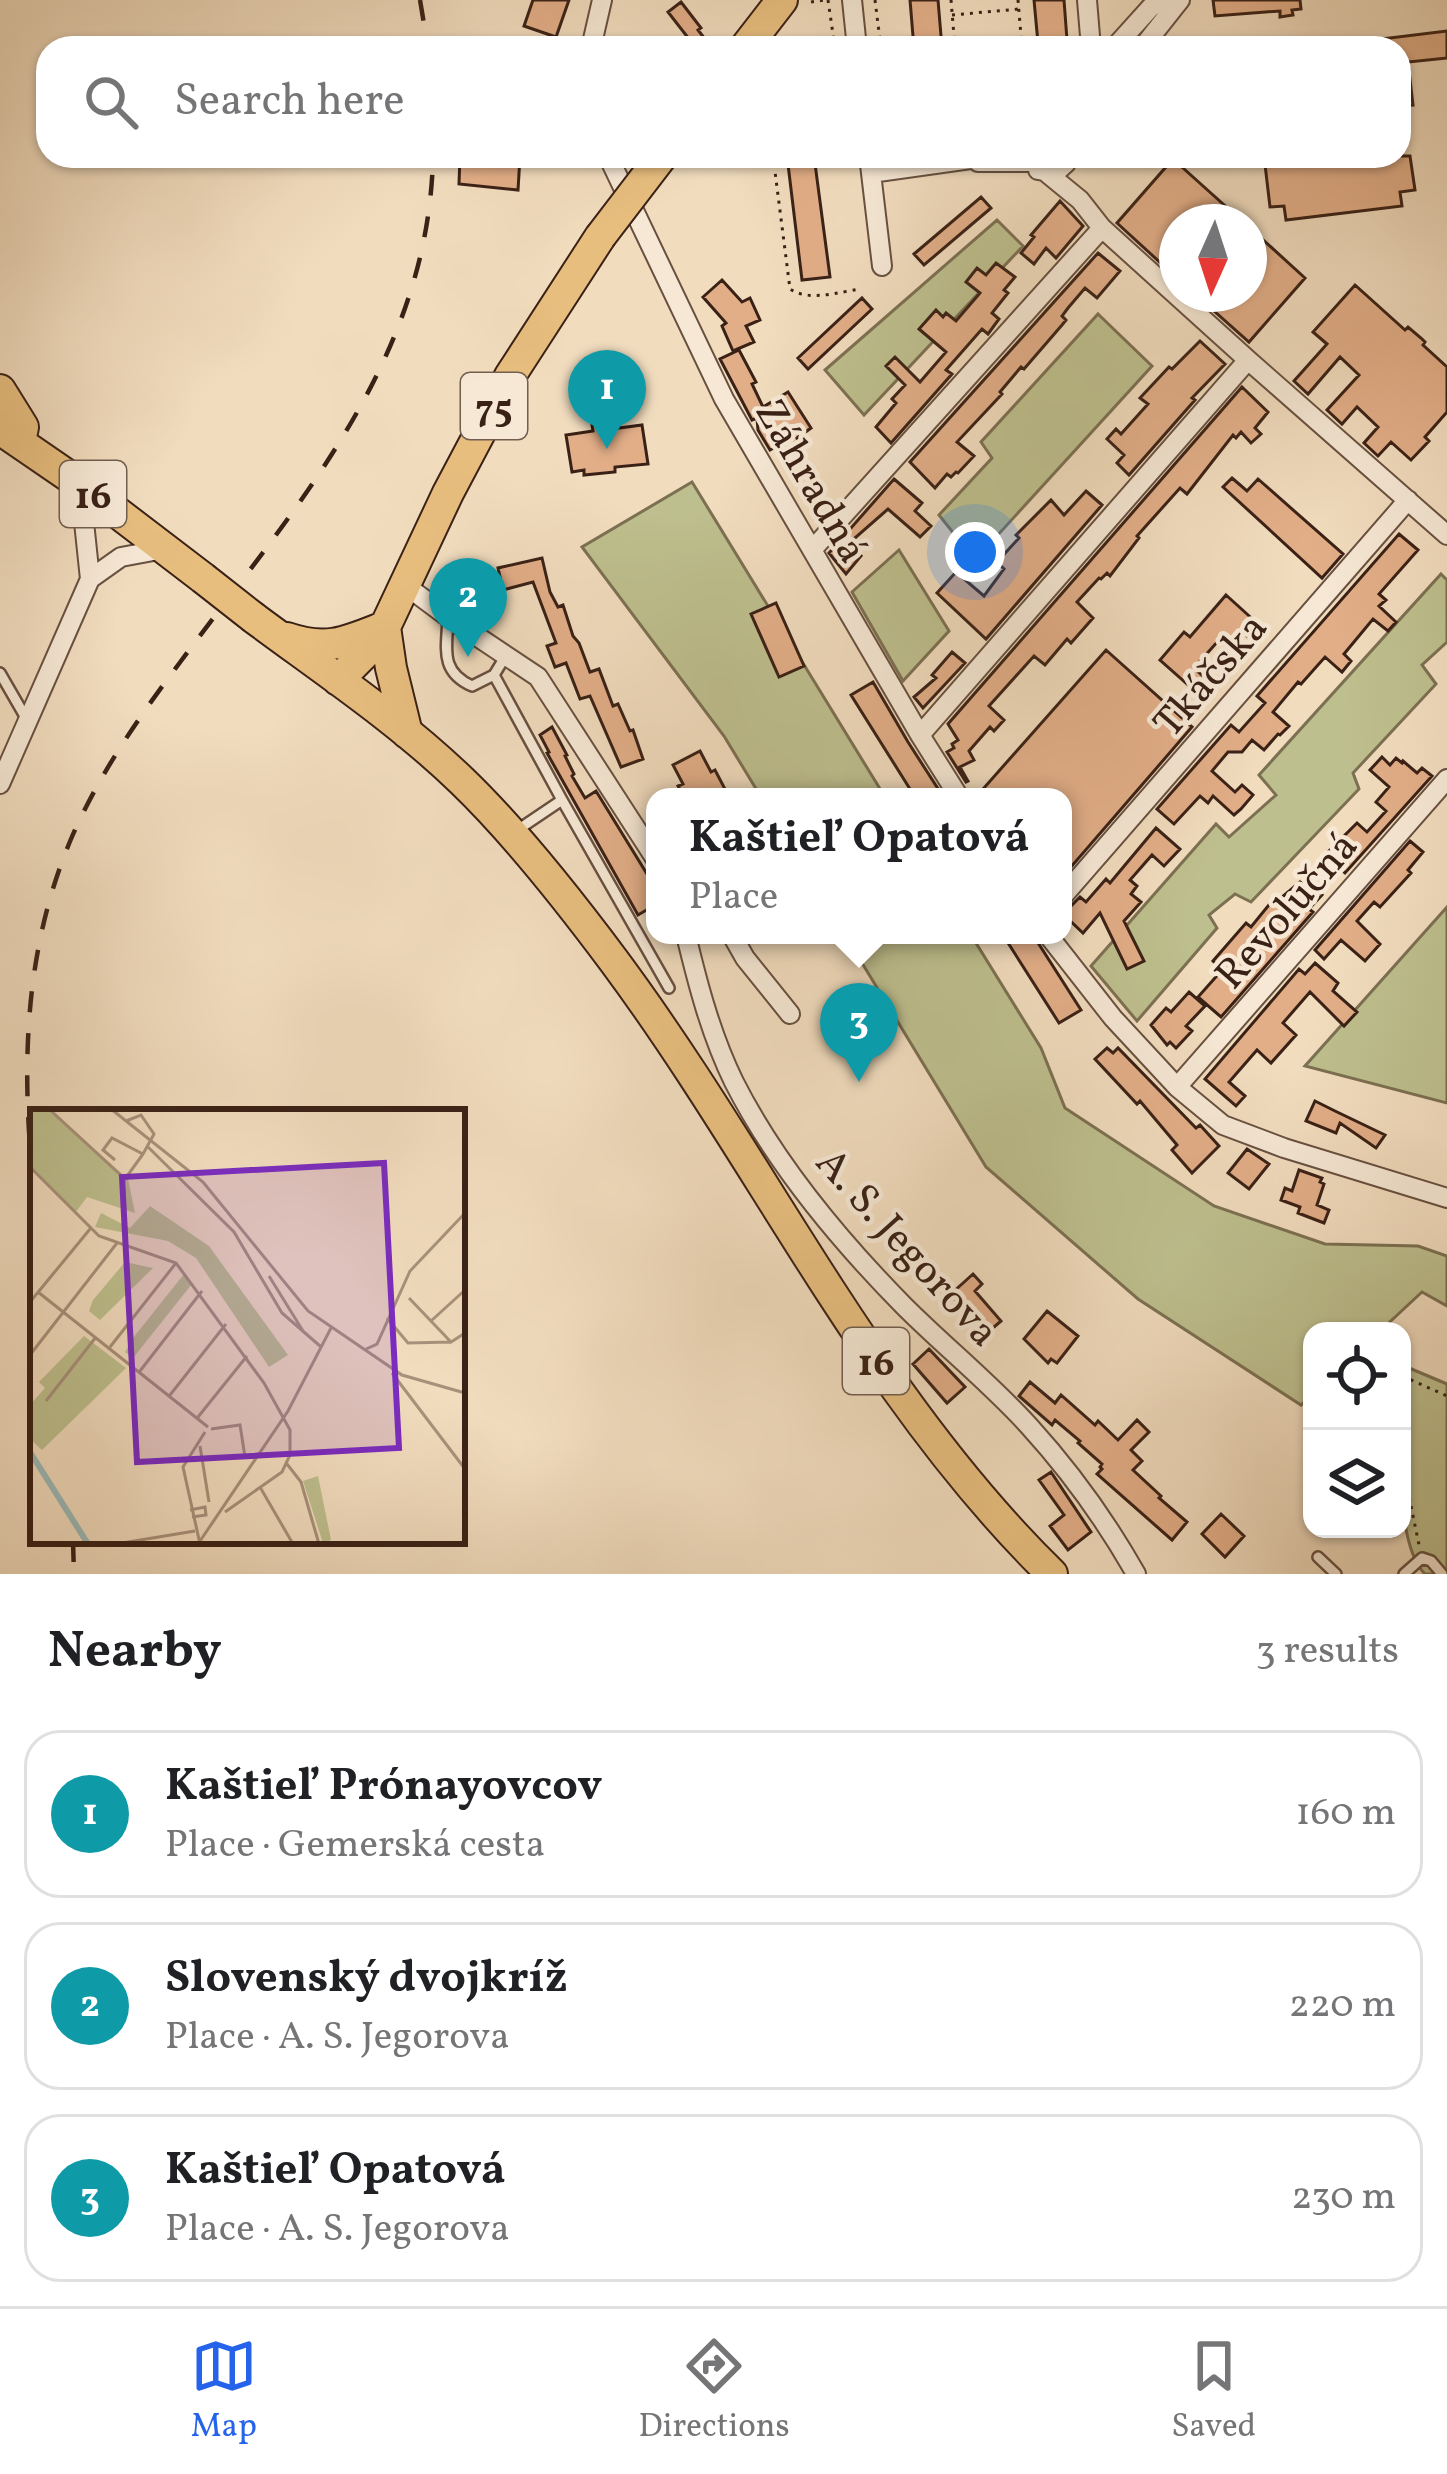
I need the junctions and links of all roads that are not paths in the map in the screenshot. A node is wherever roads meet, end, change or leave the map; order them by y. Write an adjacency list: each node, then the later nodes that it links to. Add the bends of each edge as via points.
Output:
1 (602, 0): 7 (street)
2 (852, 0): 9 (street)
3 (1087, 0): 10 (street)
4 (1162, 0): 11 (street)
5 (1180, 0): 12 (street)
6 (796, 1): 8 (main road)
7 (594, 36)
8 (755, 36)
9 (856, 36)
10 (1090, 36)
11 (1125, 36)
12 (1152, 36)
13 (613, 168): 28 (street, Záhradná, via 724,399)
14 (653, 168): 30 (main road, 75, bridge, via 510,376)
15 (870, 168): 20 (street)
16 (1041, 168): 18 (street)
17 (1070, 168): 18 (street)
18 (1080, 200): 19 (street)
19 (1102, 227): 21 (street); 28 (street)
20 (882, 266)
21 (1248, 360): 25 (street); 40 (street)
22 (0, 390): 23 (main road, via 22,428)
23 (10, 435): 24 (main road, 16)
24 (80, 484): 27 (main road, 16); 29 (street)
25 (1408, 500): 26 (street); 47 (street, Tkáčska)
26 (1447, 535)
27 (164, 549): 29 (street, via 121,557); 32 (main road, 16, bridge)
28 (812, 550): 40 (street, Záhradná)
29 (90, 579): 38 (street)
30 (405, 585): 31 (street); 33 (main road, 75)
31 (448, 617): 34 (street); 36 (lane, via 447,665 457,679 472,686)
32 (266, 626): 33 (main road, via 310,646); 37 (main road, 16)
33 (385, 627): 37 (main road, 75); 39 (main road)
34 (505, 656): 36 (lane); 46 (street, via 538,677)
35 (0, 673): 38 (lane)
36 (494, 675): 44 (lane)
37 (338, 680): 39 (main road, 16)
38 (28, 722): 42 (street)
39 (407, 733): 45 (main road, 16)
40 (920, 735): 43 (street, Záhradná)
41 (1447, 779): 53 (street, Revolučná)
42 (0, 784)
43 (953, 788)
44 (562, 800): 45 (lane); 51 (lane)
45 (511, 834): 56 (main road, 16, via 660,1026 921,1424)
46 (646, 844)
47 (1072, 886)
48 (688, 944): 57 (street, A. S. Jegorova, via 734,1082 774,1150 890,1291 1029,1426)
49 (737, 944): 52 (street)
50 (1055, 944): 53 (street)
51 (669, 988)
52 (790, 1014)
53 (1177, 1087): 54 (street, via 1223,1125)
54 (1447, 1198)
55 (1318, 1557): 58 (lane)
56 (1052, 1574)
57 (1136, 1574)
58 (1336, 1574)
59 (1404, 1574): 60 (lane, via 1422,1558)
60 (1442, 1574)

